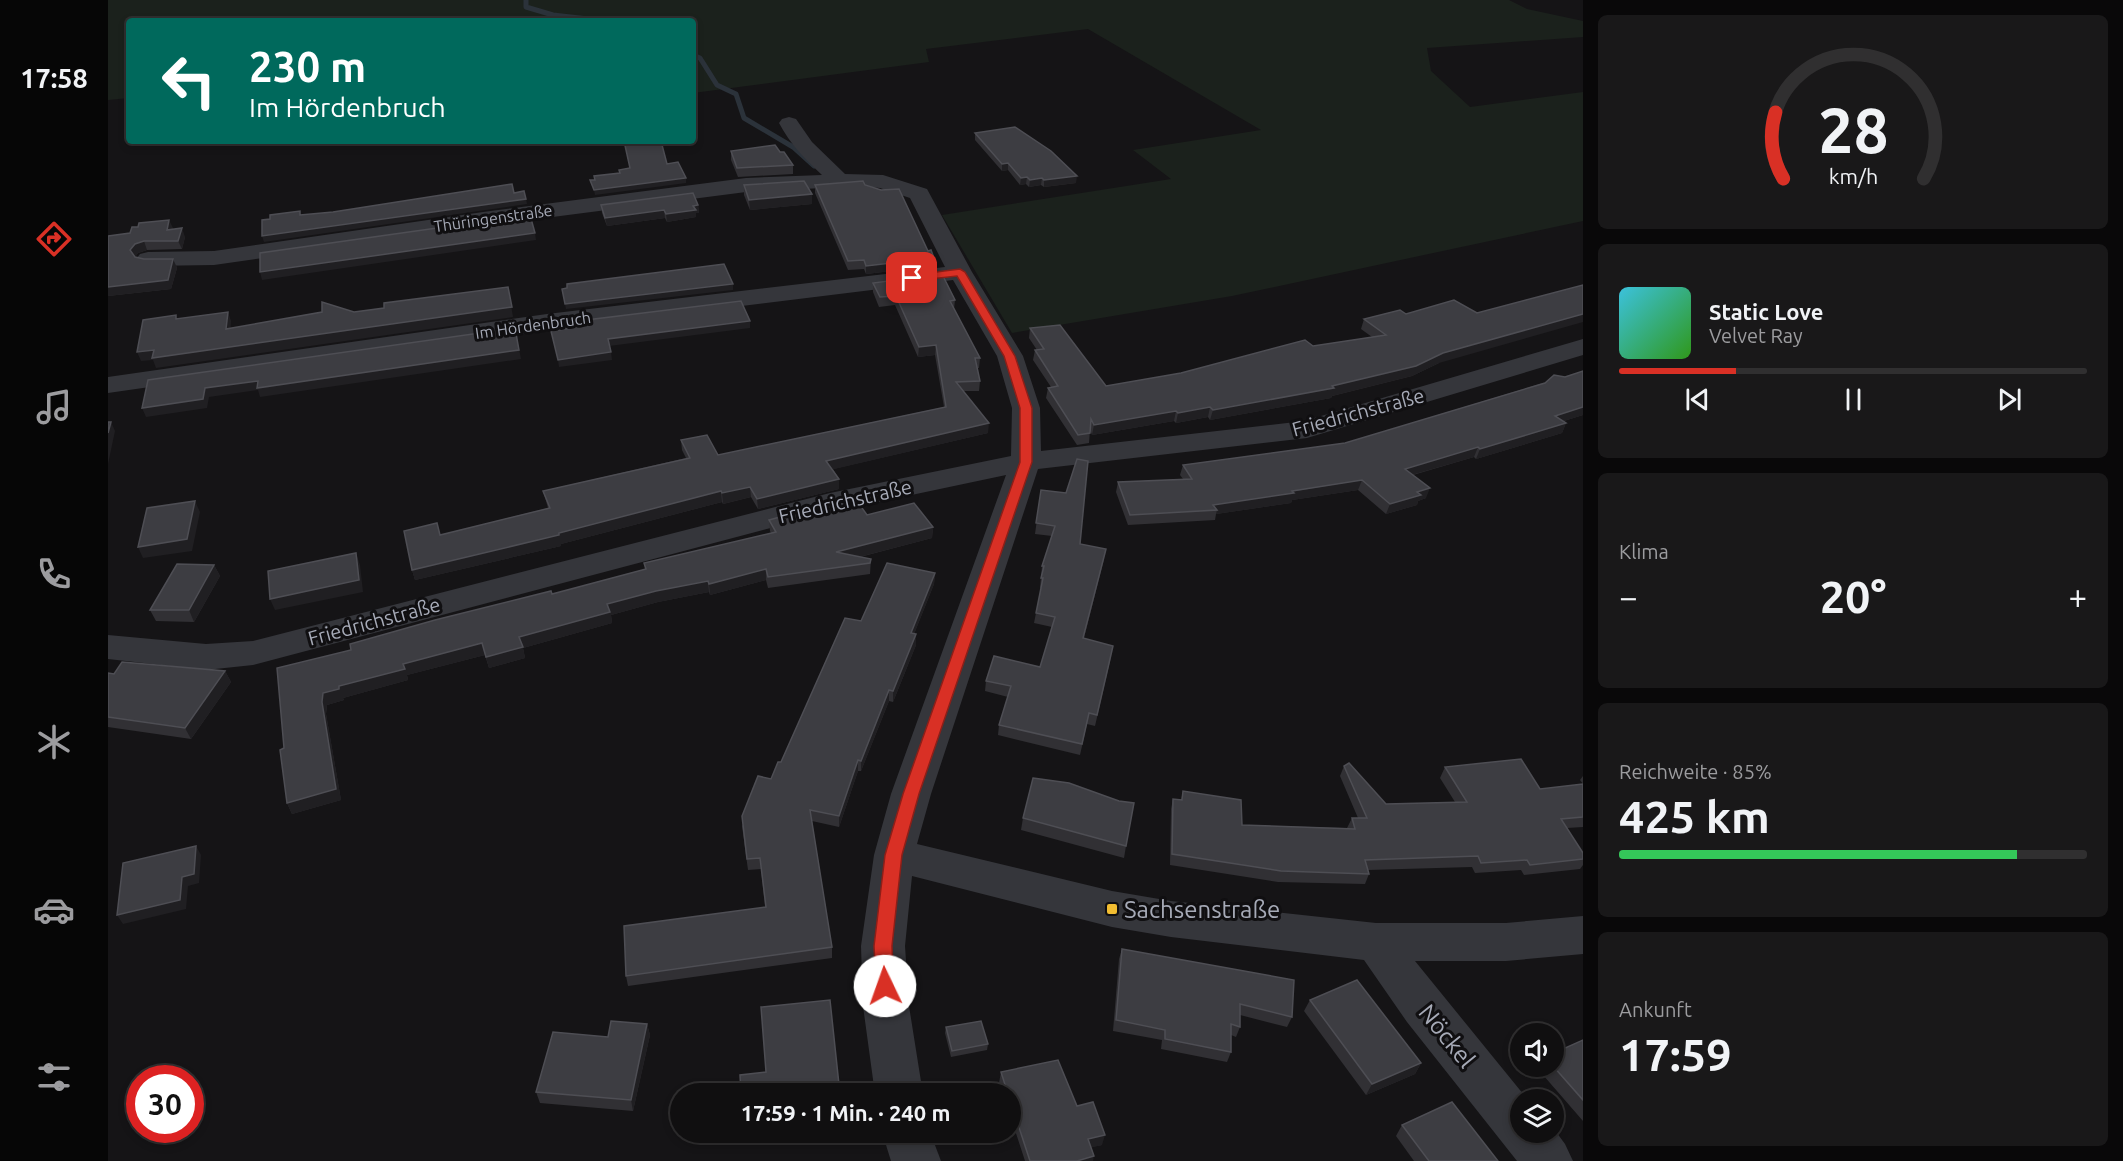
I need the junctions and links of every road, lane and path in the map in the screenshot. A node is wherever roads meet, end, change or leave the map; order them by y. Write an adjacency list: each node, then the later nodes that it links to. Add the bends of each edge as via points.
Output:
1 (789, 123): 2 (street, via 802,146)
2 (838, 179): 3 (street, Thüringenstraße, via 736,186 214,258); 4 (street, Thüringenstraße, via 883,182 919,194)
3 (148, 259)
4 (960, 272): 6 (street, Im Hördenbruch, via 547,322); 7 (street, Thüringenstraße, via 1010,356 1026,408)
5 (1583, 347): 7 (street, Friedrichstraße, via 1307,429)
6 (108, 386)
7 (1026, 462): 8 (street, Friedrichstraße, via 830,502 253,653 206,657); 9 (street, Thüringenstraße, via 911,794)
8 (108, 647)
9 (894, 855): 11 (street, via 1112,909); 12 (street, Thüringenstraße, via 883,946 886,1006)
10 (1583, 935): 11 (street, via 1506,942)
11 (1376, 942): 13 (street, Nöckel)
12 (897, 1083)
13 (1510, 1114)
14 (910, 1143): 16 (street)
15 (1534, 1143): 17 (street)
16 (916, 1161)
17 (1548, 1161)

